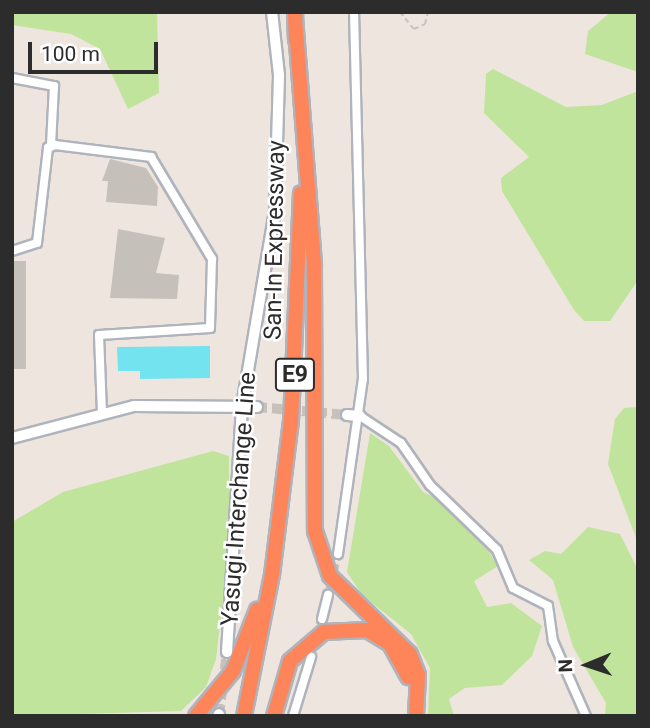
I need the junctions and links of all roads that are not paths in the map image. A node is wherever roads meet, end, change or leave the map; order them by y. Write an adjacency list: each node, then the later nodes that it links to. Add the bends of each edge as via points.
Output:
1 (272, 12): 8 (main road, Yasugi Interchange Line, via 279,75 275,211)
2 (295, 12): 4 (highway, San-In Expressway / E9)
3 (355, 12): 12 (street)
4 (296, 30): 15 (highway, San-In Expressway / E9, via 298,331); 25 (highway, via 314,266 315,531 330,576 410,653 418,675)
5 (12, 78): 6 (street, via 54,86)
6 (51, 146): 7 (street, via 37,243); 10 (street, via 151,157 212,259 210,328 99,335)
7 (12, 251)
8 (242, 406): 9 (main road); 10 (main road, via 160,402); 18 (main road, Yasugi Interchange Line)
9 (257, 407)
10 (102, 413): 13 (main road)
11 (347, 415): 12 (main road)
12 (360, 416): 14 (street); 26 (street, via 401,443 430,485 498,550 513,588 548,606 553,641)
13 (12, 438)
14 (338, 554)
15 (272, 575): 20 (highway, via 233,671); 21 (highway, San-In Expressway / E9)
16 (328, 595): 17 (street)
17 (322, 619)
18 (227, 652)
19 (311, 657): 23 (street)
20 (196, 716)
21 (244, 716)
22 (274, 716): 24 (highway, via 290,661 324,632 347,628 367,630 390,644 405,665 412,690)
23 (293, 716)
24 (407, 716)
25 (416, 716)
26 (586, 716)

